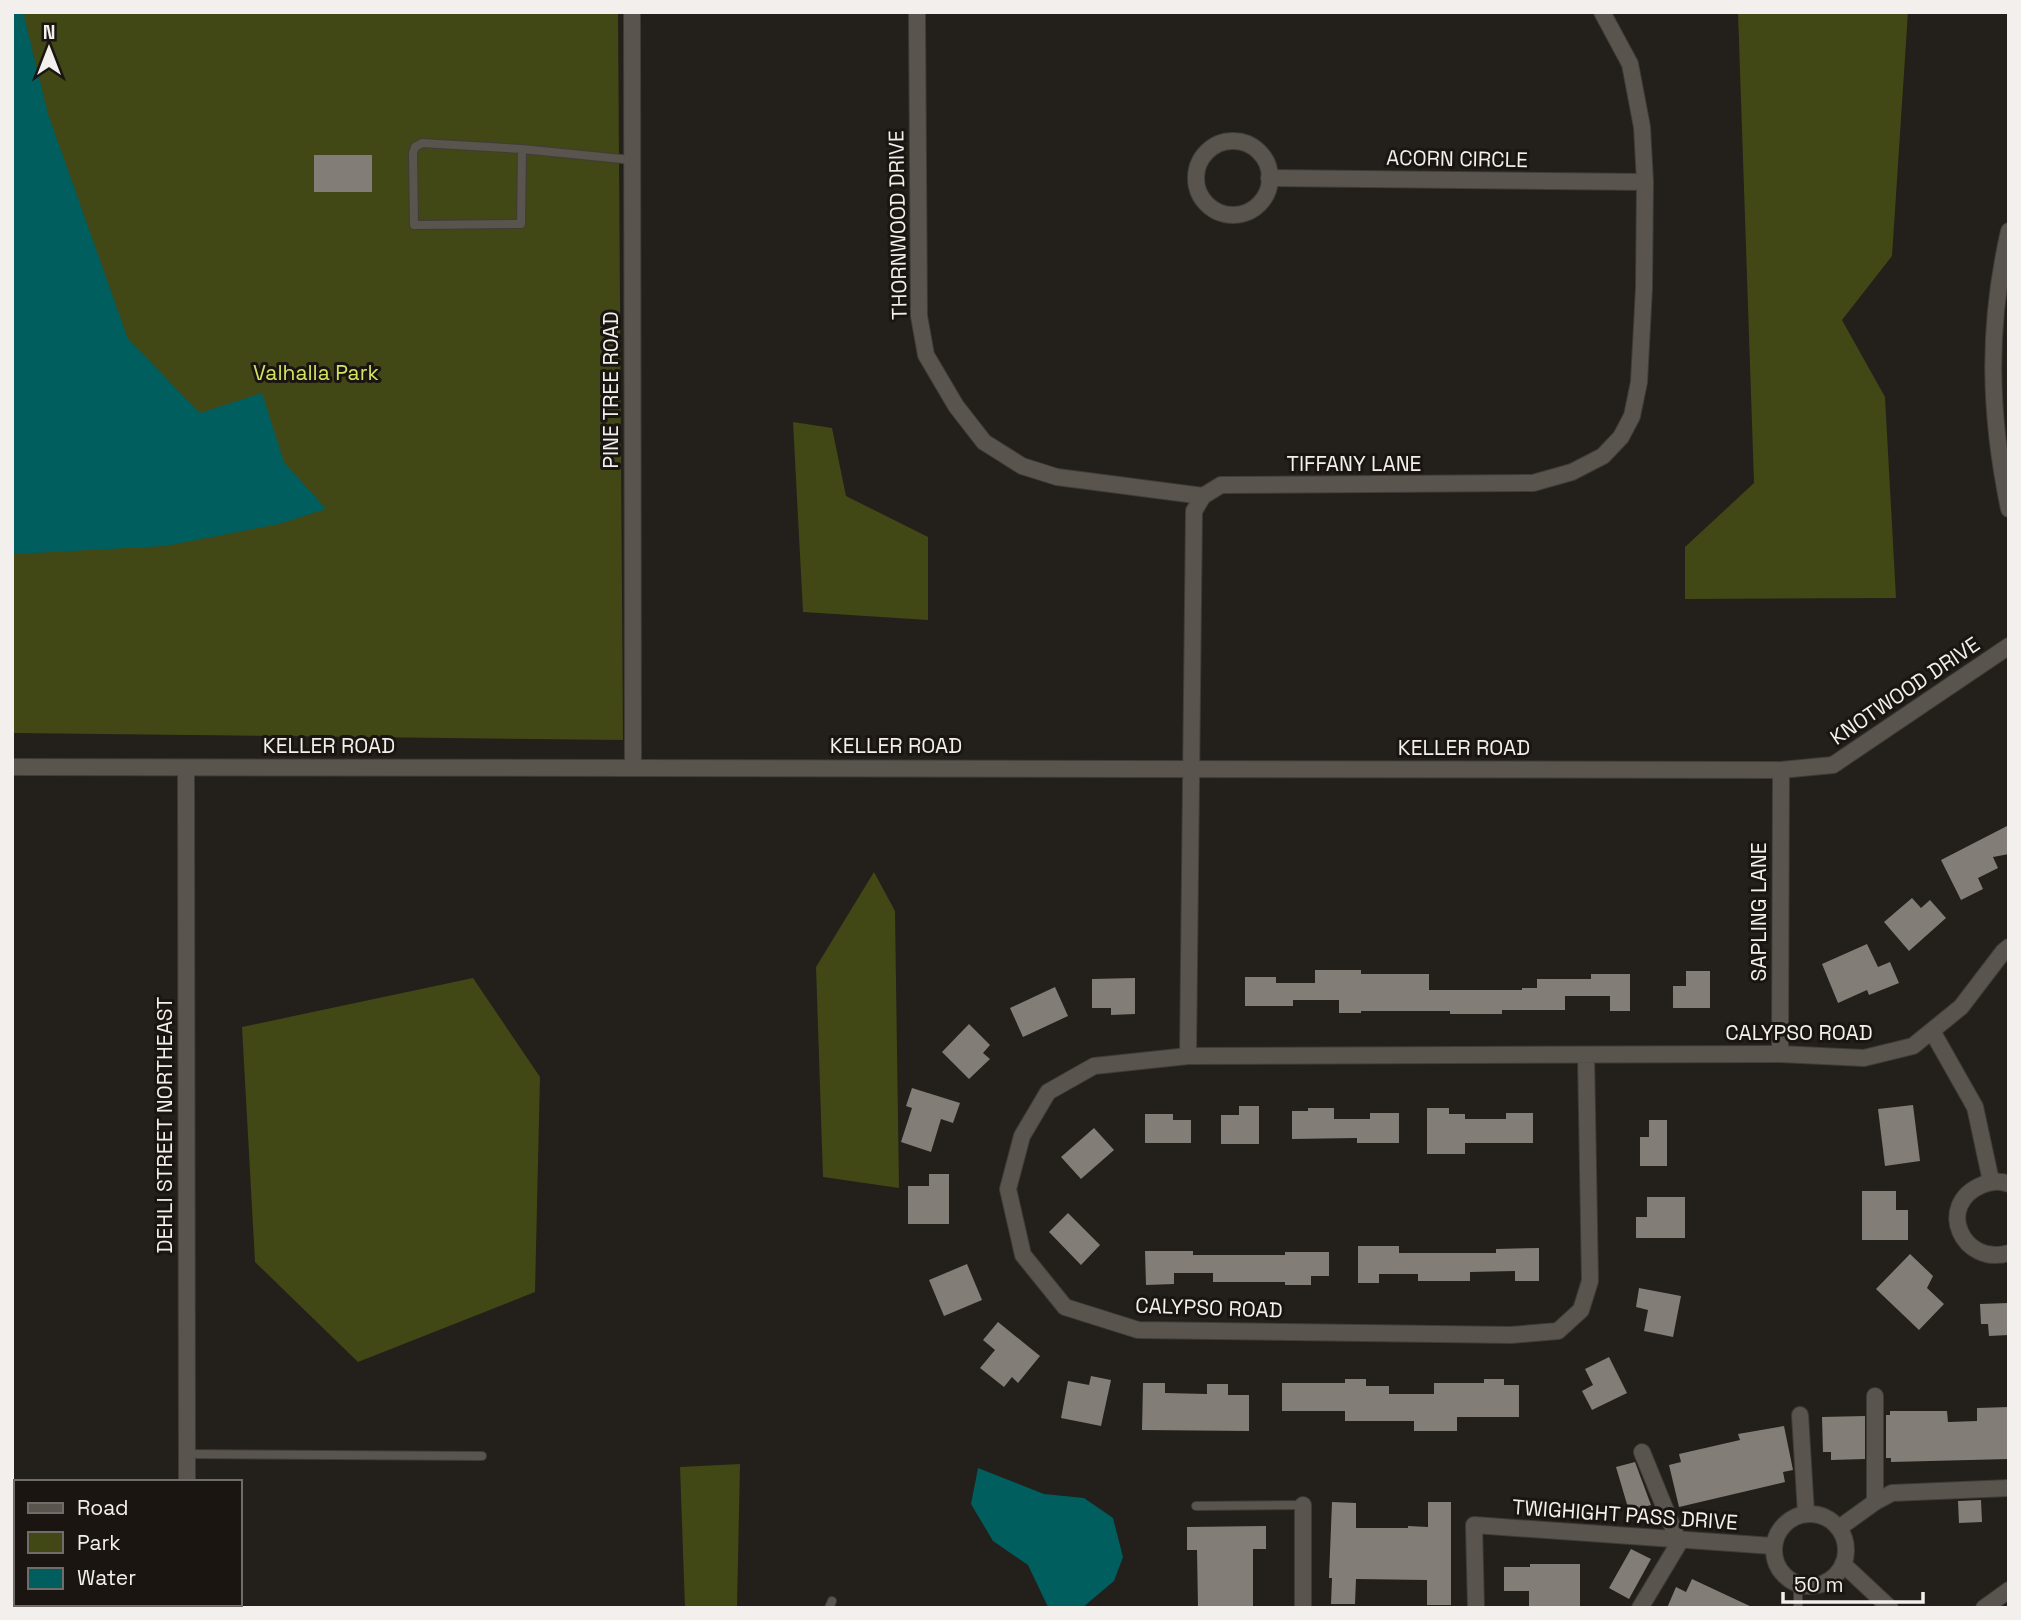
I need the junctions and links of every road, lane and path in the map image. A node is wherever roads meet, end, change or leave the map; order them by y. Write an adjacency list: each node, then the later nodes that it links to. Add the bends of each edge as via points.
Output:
1 (632, 12): 5 (street, PINE TREE ROAD)
2 (918, 12): 10 (street, THORNWOOD DRIVE, via 919,316 926,355 984,442 1022,466 1057,477)
3 (1602, 12): 7 (street, TIFFANY LANE, via 1630,64 1642,127)
4 (522, 149): 4 (lane, via 428,142 415,147 414,225 521,224); 5 (lane)
5 (632, 160): 14 (street, PINE TREE ROAD)
6 (1269, 178): 6 (street, via 1258,205 1231,215 1206,205 1198,193 1195,172 1207,150 1229,141 1243,142 1262,155); 7 (street, ACORN CIRCLE)
7 (1645, 182): 10 (street, TIFFANY LANE, via 1639,382 1632,416 1603,456 1572,472 1533,483 1221,485)
8 (2009, 231): 9 (street)
9 (2003, 287): 11 (street, via 1992,358 1993,408)
10 (1203, 496): 16 (street, via 1194,511 1193,527)
11 (2009, 509)
12 (2009, 646): 17 (street, KNOTWOOD DRIVE, via 1833,765)
13 (12, 767): 15 (street, KELLER ROAD)
14 (633, 767): 15 (street, KELLER ROAD); 16 (street, KELLER ROAD)
15 (186, 768): 29 (street, DEHLI STREET NORTHEAST)
16 (1191, 768): 17 (street, KELLER ROAD); 22 (street)
17 (1781, 770): 20 (street, SAPLING LANE)
18 (2009, 947): 19 (street, CALYPSO ROAD, via 1961,1007)
19 (1932, 1031): 20 (street, CALYPSO ROAD, via 1913,1046 1864,1058); 23 (street, via 1975,1107)
20 (1780, 1054): 21 (street, CALYPSO ROAD)
21 (1586, 1055): 22 (street, CALYPSO ROAD); 22 (street, CALYPSO ROAD, via 1590,1281 1581,1310 1558,1331 1511,1335 1138,1330 1065,1307 1023,1255 1008,1189 1022,1136 1048,1092 1094,1066)
22 (1188, 1056)
23 (1991, 1181): 24 (street); 25 (street, via 1969,1190 1962,1199 1957,1212 1960,1234 1968,1246 1993,1256)
24 (2009, 1184)
25 (2009, 1253)
26 (1875, 1396): 33 (street)
27 (1800, 1415): 36 (street)
28 (1642, 1452): 38 (street)
29 (187, 1454): 30 (lane); 31 (street, DEHLI STREET NORTHEAST)
30 (482, 1456)
31 (187, 1480)
32 (2009, 1488): 33 (street, via 1892,1493)
33 (1875, 1502): 37 (street)
34 (1303, 1505): 35 (lane); 43 (street)
35 (1196, 1506)
36 (1807, 1513): 37 (street, via 1825,1517); 39 (street, via 1784,1524)
37 (1839, 1528): 40 (street, via 1846,1542)
38 (1679, 1540): 39 (street, TWIGHIGHT PASS DRIVE); 44 (street, TWIGHIGHT PASS DRIVE, via 1474,1525); 45 (street)
39 (1773, 1546): 41 (street, via 1776,1564)
40 (1843, 1564): 41 (street, via 1838,1573 1819,1584); 47 (street)
41 (1798, 1584): 46 (lane)
42 (2009, 1590): 48 (street)
43 (1303, 1608)
44 (1476, 1608)
45 (1640, 1608)
46 (1798, 1608)
47 (1890, 1608)
48 (1984, 1608)

